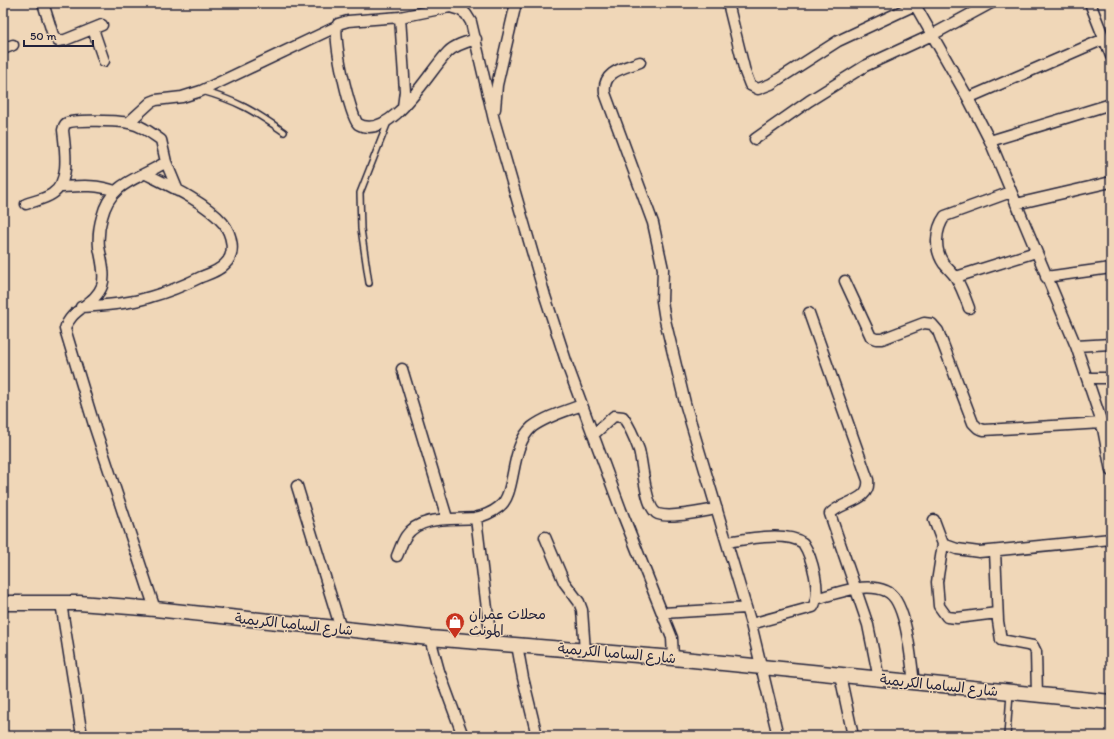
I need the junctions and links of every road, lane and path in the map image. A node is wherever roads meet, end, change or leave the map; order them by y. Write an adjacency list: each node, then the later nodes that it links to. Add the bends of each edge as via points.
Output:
1 (44, 3): 17 (street, via 53,35 58,41 97,27)
2 (464, 3): 8 (lane)
3 (516, 3): 24 (street, via 496,85)
4 (728, 3): 7 (street, via 745,72 750,85 758,89 771,84 838,41)
5 (991, 3): 11 (street)
6 (1090, 3): 13 (street)
7 (914, 4): 11 (street)
8 (466, 14): 9 (street, via 450,7); 12 (street)
9 (400, 18): 10 (street, via 348,21); 22 (street, via 405,91)
10 (336, 27): 19 (street); 23 (street, via 339,59 354,120 362,126 369,127)
11 (932, 35): 20 (street); 27 (street, via 865,66 809,101)
12 (476, 39): 22 (street, via 449,51); 24 (street)
13 (1104, 39): 16 (street); 20 (street)
14 (13, 45): 15 (street)
15 (3, 49)
16 (1111, 56)
17 (104, 61)
18 (640, 62): 57 (street, via 609,75 604,82 604,93 653,223 662,268 665,320 685,403)
19 (201, 91): 25 (street, via 151,102); 26 (lane, via 227,98 251,109)
20 (968, 98): 28 (street)
21 (1111, 104): 28 (street)
22 (402, 108): 23 (street)
23 (389, 119): 43 (lane, via 360,193 361,229)
24 (494, 120): 52 (street, via 545,296)
25 (128, 123): 29 (street, via 147,130 161,140); 32 (street, via 91,120 68,122 64,125 65,164)
26 (284, 132)
27 (755, 140)
28 (990, 141): 35 (street)
29 (166, 162): 30 (street); 34 (street)
30 (146, 174): 33 (street); 34 (street)
31 (1111, 182): 37 (street)
32 (60, 187): 33 (street, via 103,186); 36 (street, via 52,194)
33 (115, 191): 44 (street, via 105,206 98,235 103,283 98,293)
34 (178, 191): 44 (street, via 214,214 228,231 231,249 226,264 188,283 150,297 130,302)
35 (1010, 192): 37 (street); 40 (street, via 945,216 941,221 937,248 944,263)
36 (26, 204)
37 (1016, 204): 38 (street)
38 (1036, 252): 40 (street); 41 (street)
39 (1111, 268): 41 (street)
40 (956, 277): 45 (street)
41 (1046, 277): 48 (street)
42 (845, 281): 53 (street, via 871,336 876,339 924,323 932,324 938,331 972,423 978,428 984,430)
43 (369, 283)
44 (81, 307): 72 (street, via 66,323 67,338)
45 (969, 308)
46 (809, 314): 67 (street, via 869,485 866,493 830,514)
47 (1111, 344): 48 (street)
48 (1076, 346): 50 (street)
49 (402, 368): 58 (street)
50 (1087, 378): 51 (street); 53 (street)
51 (1111, 378)
52 (582, 405): 54 (street); 59 (street, via 543,421 524,436 518,447 505,501 494,510)
53 (1102, 423): 55 (street)
54 (593, 435): 57 (street, via 614,416 623,417 639,450 649,501 657,514); 73 (street)
55 (1111, 471)
56 (297, 486): 76 (street)
57 (717, 509): 63 (street)
58 (447, 518): 59 (street); 66 (street, via 428,522 411,530)
59 (476, 518): 78 (street)
60 (934, 520): 64 (street)
61 (545, 537): 80 (street, via 564,582 582,610)
62 (1111, 539): 65 (street)
63 (727, 542): 68 (street, via 765,538 798,540 804,543 812,563); 71 (street)
64 (943, 544): 65 (street, via 979,552); 74 (street, via 937,582 939,606 947,616 957,618)
65 (995, 551): 74 (street)
66 (397, 556)
67 (857, 589): 68 (street); 84 (street, via 868,625); 85 (street, via 886,591 896,600 907,636)
68 (816, 598): 75 (street, via 811,609)
69 (3, 603): 70 (main road, شارع السامبا الكريمية)
70 (60, 603): 72 (main road, شارع السامبا الكريمية); 89 (street)
71 (746, 608): 73 (street); 75 (street)
72 (155, 609): 76 (main road, شارع السامبا الكريمية)
73 (663, 613): 81 (street, via 672,638)
74 (997, 613): 87 (street, via 1001,640 1033,646 1036,652)
75 (751, 624): 82 (street)
76 (341, 629): 77 (main road, شارع السامبا الكريمية)
77 (430, 638): 78 (main road, شارع السامبا الكريمية); 90 (street)
78 (491, 642): 79 (main road, شارع السامبا الكريمية)
79 (517, 645): 80 (main road, شارع السامبا الكريمية); 91 (street)
80 (585, 650): 81 (main road, شارع السامبا الكريمية)
81 (673, 658): 82 (main road, شارع السامبا الكريمية)
82 (761, 666): 83 (main road, شارع السامبا الكريمية); 92 (street)
83 (840, 675): 84 (main road, شارع السامبا الكريمية); 93 (street)
84 (879, 679): 85 (main road, شارع السامبا الكريمية)
85 (914, 683): 86 (main road, شارع السامبا الكريمية)
86 (1010, 692): 87 (main road, شارع السامبا الكريمية); 94 (lane)
87 (1037, 695): 88 (main road, شارع السامبا الكريمية)
88 (1111, 702)
89 (82, 736)
90 (463, 736)
91 (537, 736)
92 (778, 736)
93 (852, 736)
94 (1007, 736)

